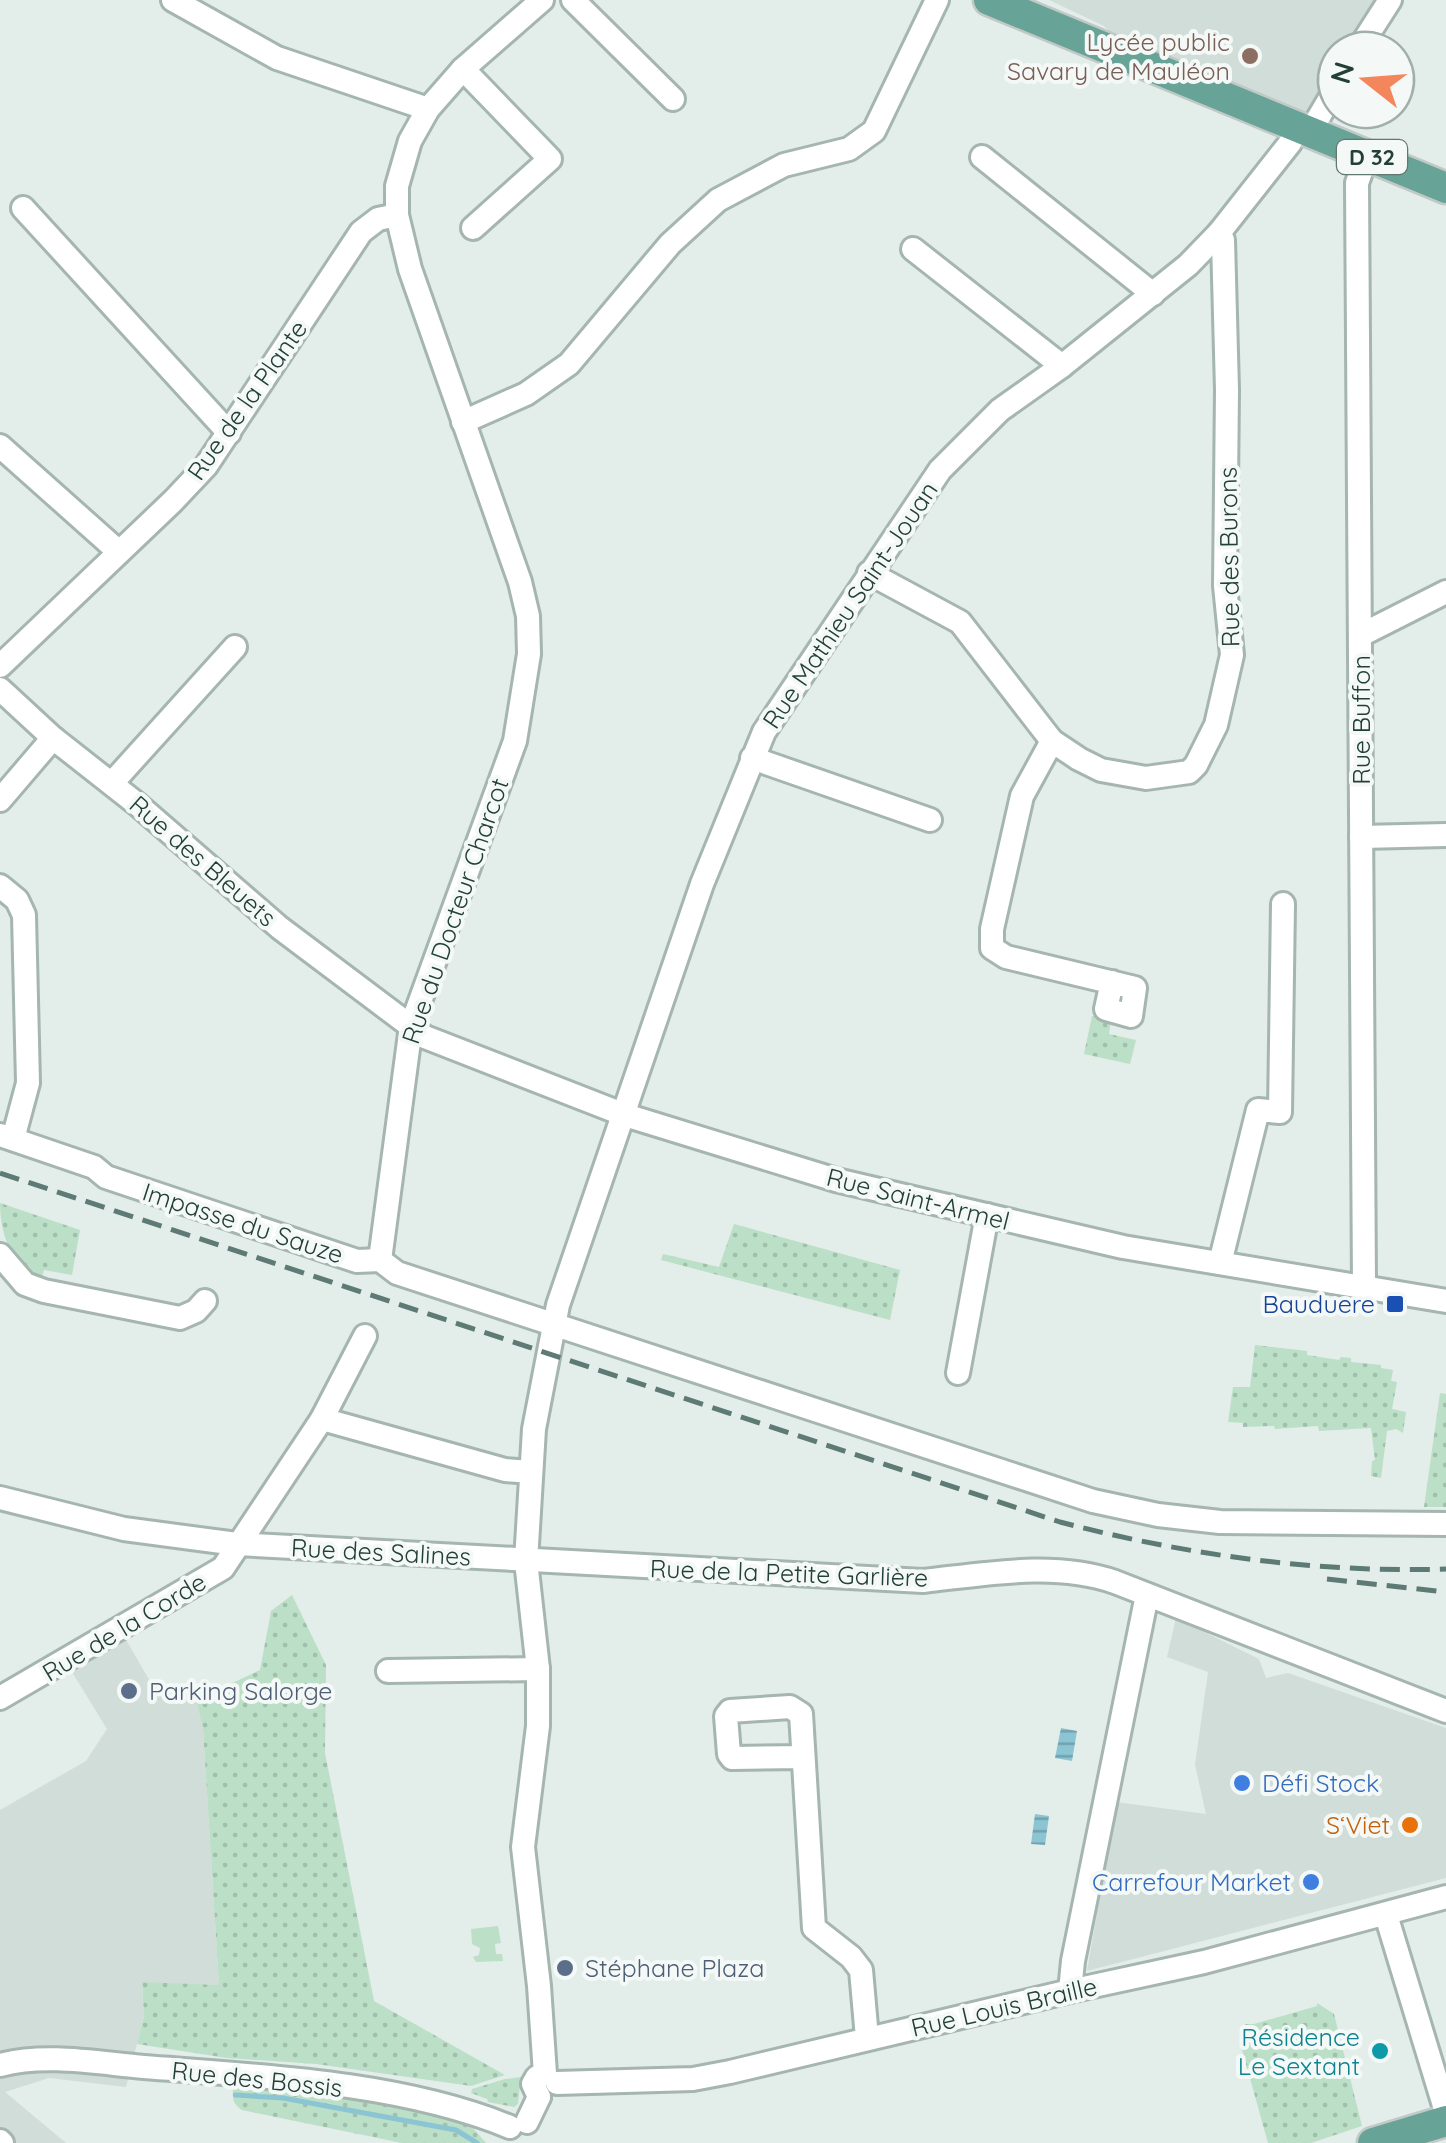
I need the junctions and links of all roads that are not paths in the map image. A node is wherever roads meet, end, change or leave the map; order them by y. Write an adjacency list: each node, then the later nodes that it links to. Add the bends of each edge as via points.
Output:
1 (542, 0): 8 (street, Rue du Docteur Charcot)
2 (572, 0): 9 (street)
3 (938, 0): 23 (street, via 874,131 849,149 784,166 718,200 670,244 569,364 526,394)
4 (990, 0): 12 (main road, D 32)
5 (1390, 0): 7 (street)
6 (181, 2): 10 (street, via 277,58)
7 (1371, 30)
8 (462, 68): 10 (street, Rue du Docteur Charcot); 18 (street, via 550,158)
9 (673, 99)
10 (428, 109): 17 (street, Rue du Docteur Charcot, via 402,162)
11 (1316, 114): 12 (street, Rue Mathieu Saint-Jouan)
12 (1304, 130): 13 (main road, D 32); 19 (street, Rue Mathieu Saint-Jouan)
13 (1367, 155): 15 (main road, D 32); 29 (street, Rue Buffon, via 1357,183)
14 (982, 156): 21 (street)
15 (1446, 188)
16 (23, 208): 24 (street)
17 (397, 215): 23 (street, Rue du Docteur Charcot); 24 (street, Rue de la Plante, via 361,232)
18 (474, 228)
19 (1219, 234): 21 (street, Rue Mathieu Saint-Jouan); 34 (street, Rue des Burons, via 1232,655 1212,740 1189,772 1146,778 1101,770)
20 (913, 249): 22 (street)
21 (1154, 294): 22 (street, Rue Mathieu Saint-Jouan)
22 (1062, 366): 27 (street, Rue Mathieu Saint-Jouan, via 964,444)
23 (463, 422): 44 (street, Rue du Docteur Charcot, via 520,582 528,654 515,740)
24 (229, 433): 26 (street, Rue de la Plante, via 182,492)
25 (0, 446): 26 (street)
26 (119, 552): 31 (street, Rue de la Plante)
27 (869, 573): 34 (street, Rue des Burons, via 960,622); 35 (street, Rue Mathieu Saint-Jouan)
28 (1446, 592): 29 (street)
29 (1360, 635): 40 (street, Rue Buffon)
30 (235, 648): 36 (street)
31 (0, 666)
32 (0, 690): 33 (street, Rue des Bleuets)
33 (53, 738): 36 (street, Rue des Bleuets); 37 (street)
34 (1052, 741): 43 (street, via 1022,796 992,948)
35 (752, 758): 38 (street); 45 (street, Rue Mathieu Saint-Jouan, via 679,947)
36 (112, 783): 44 (street, Rue des Bleuets, via 280,928)
37 (0, 800)
38 (930, 820)
39 (1446, 835): 40 (street)
40 (1361, 836): 51 (street, Rue Buffon)
41 (0, 886): 46 (street, via 24,916 28,1083)
42 (1283, 904): 50 (street, via 1280,1112 1258,1110)
43 (1112, 982)
44 (411, 1026): 45 (street, Rue Saint-Armel); 49 (street, Rue du Docteur Charcot)
45 (625, 1115): 47 (street, Rue Saint-Armel, via 836,1180); 54 (street, Rue Mathieu Saint-Jouan)
46 (6, 1137): 49 (street, Impasse du Sauze, via 94,1167 106,1178 357,1261)
47 (986, 1215): 50 (street, Rue Saint-Armel); 56 (street)
48 (0, 1255): 52 (street, via 25,1284 44,1291 180,1318)
49 (380, 1260): 54 (street, via 397,1272)
50 (1220, 1263): 51 (street, Rue Saint-Armel)
51 (1364, 1286): 53 (street, Rue Saint-Armel)
52 (205, 1301)
53 (1446, 1301)
54 (553, 1324): 58 (street); 60 (street, via 1111,1505 1189,1520)
55 (366, 1336): 57 (street, Rue de la Corde)
56 (958, 1373)
57 (322, 1419): 58 (street); 61 (street, Rue de la Corde)
58 (530, 1472): 62 (street)
59 (0, 1498): 61 (street, Rue des Salines, via 124,1529)
60 (1446, 1524)
61 (237, 1544): 62 (street, Rue des Salines); 66 (street, Rue de la Corde, via 223,1568)
62 (526, 1561): 63 (street, Rue de la Petite Garlière, via 923,1581 1064,1570); 64 (street)
63 (1148, 1595): 67 (street, Rue de la Petite Garlière); 71 (street)
64 (538, 1669): 65 (street); 74 (street, via 523,1848)
65 (388, 1671)
66 (0, 1698)
67 (1446, 1711)
68 (803, 1757): 72 (street, via 814,1928 861,1970)
69 (1446, 1897): 70 (street, Rue Louis Braille)
70 (1386, 1915): 71 (street, Rue Louis Braille); 75 (street)
71 (1070, 1991): 72 (street, Rue Louis Braille)
72 (867, 2038): 74 (street, Rue Louis Braille, via 693,2079)
73 (0, 2065): 77 (street, Rue des Bossis, via 53,2059 302,2082 441,2102)
74 (547, 2085): 77 (street)
75 (1446, 2112)
76 (1446, 2122): 79 (main road)
77 (520, 2134)
78 (1446, 2138): 80 (main road)
79 (1373, 2143)
80 (1426, 2143)

